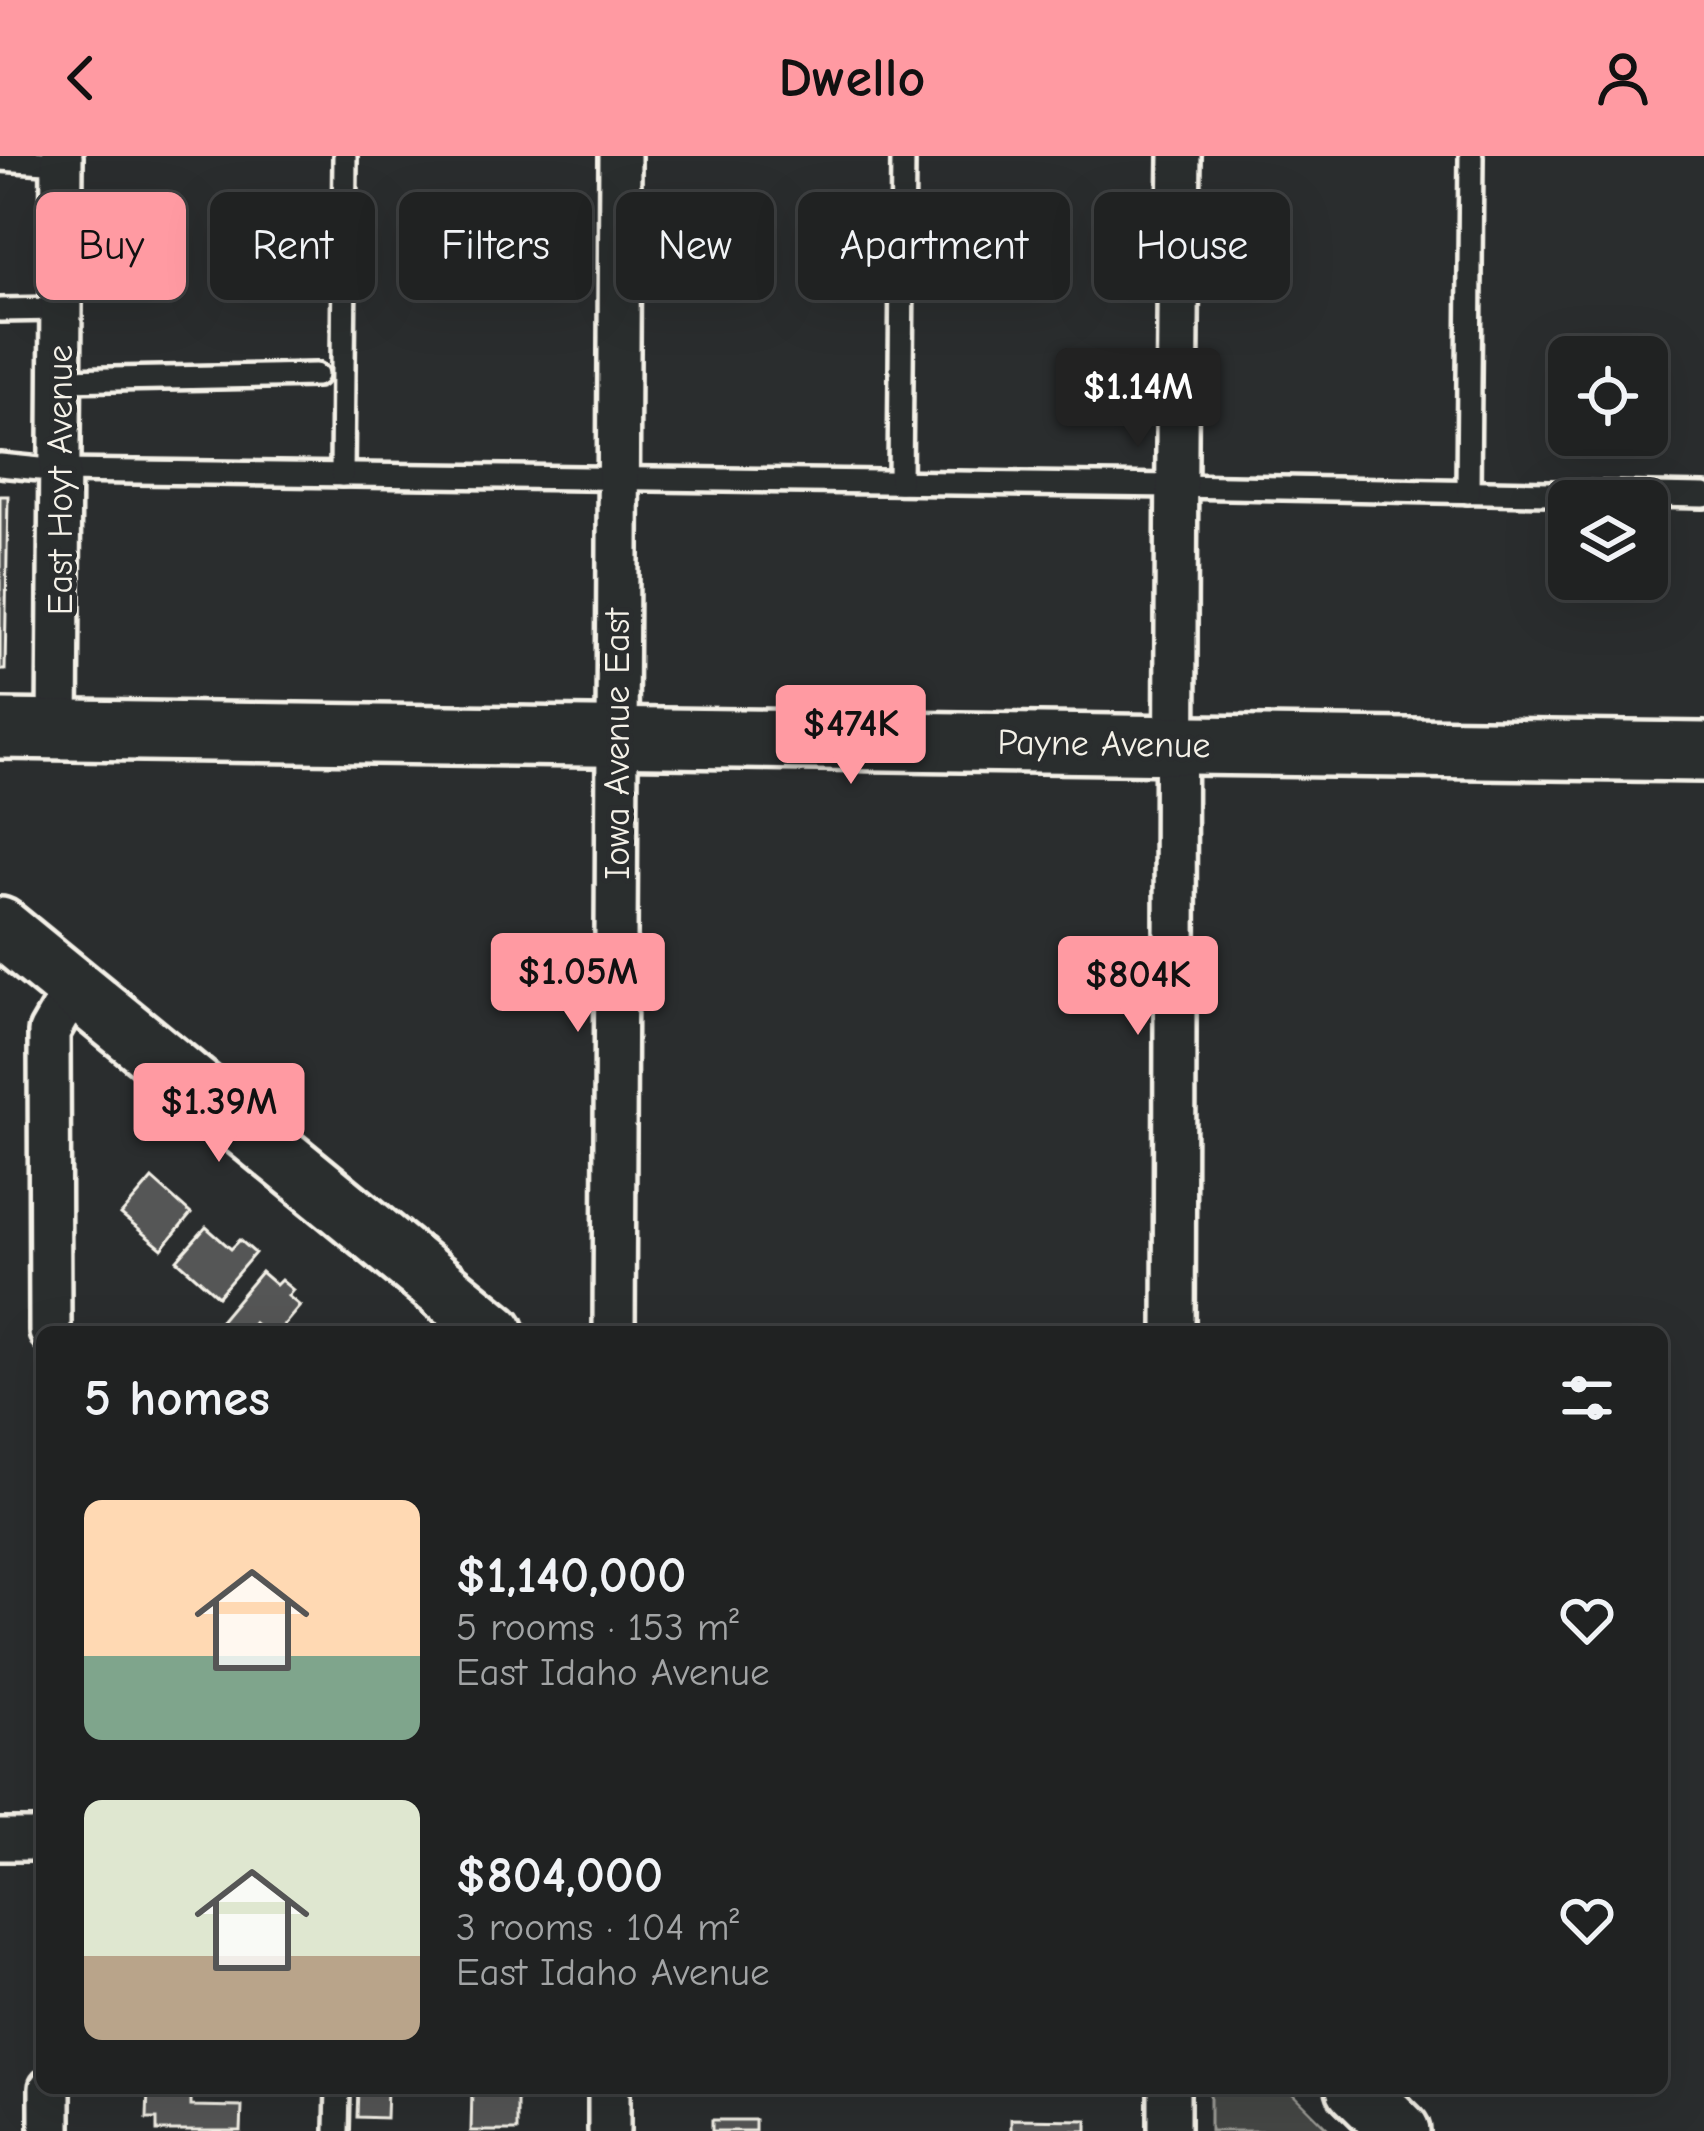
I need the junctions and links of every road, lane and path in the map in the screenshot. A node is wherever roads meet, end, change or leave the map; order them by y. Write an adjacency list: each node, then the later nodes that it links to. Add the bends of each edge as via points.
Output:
1 (344, 156): 14 (lane)
2 (620, 156): 15 (street, Iowa Avenue East)
3 (903, 156): 16 (lane)
4 (1180, 156): 17 (street)
5 (1471, 156): 18 (lane)
6 (0, 159): 7 (lane)
7 (62, 159): 9 (street, East Hoyt Avenue)
8 (0, 310): 9 (lane)
9 (61, 310): 11 (street, East Hoyt Avenue)
10 (316, 375): 11 (lane)
11 (61, 380): 13 (street, East Hoyt Avenue)
12 (0, 465): 13 (lane)
13 (59, 471): 14 (lane); 21 (street, East Hoyt Avenue)
14 (342, 475): 15 (lane)
15 (618, 478): 16 (lane); 22 (street, Iowa Avenue East)
16 (900, 482): 17 (lane)
17 (1175, 486): 18 (lane); 23 (street)
18 (1468, 492): 19 (lane)
19 (1704, 496)
20 (0, 729): 21 (street, Payne Avenue)
21 (58, 731): 22 (street, Payne Avenue)
22 (617, 738): 23 (street, Payne Avenue); 29 (street, Iowa Avenue East)
23 (1177, 745): 24 (street, Payne Avenue); 30 (street)
24 (1704, 752)
25 (0, 927): 26 (street)
26 (75, 987): 27 (street, via 49,1033); 28 (street)
27 (50, 1326)
28 (488, 1326)
29 (614, 1326)
30 (1174, 1326)
31 (0, 1840): 32 (street)
32 (36, 1840)
33 (50, 2094): 38 (street)
34 (338, 2094): 39 (lane)
35 (609, 2094): 40 (street)
36 (1169, 2094): 41 (street)
37 (1362, 2094): 42 (street)
38 (50, 2131)
39 (338, 2131)
40 (609, 2131)
41 (1169, 2131)
42 (1400, 2131)

